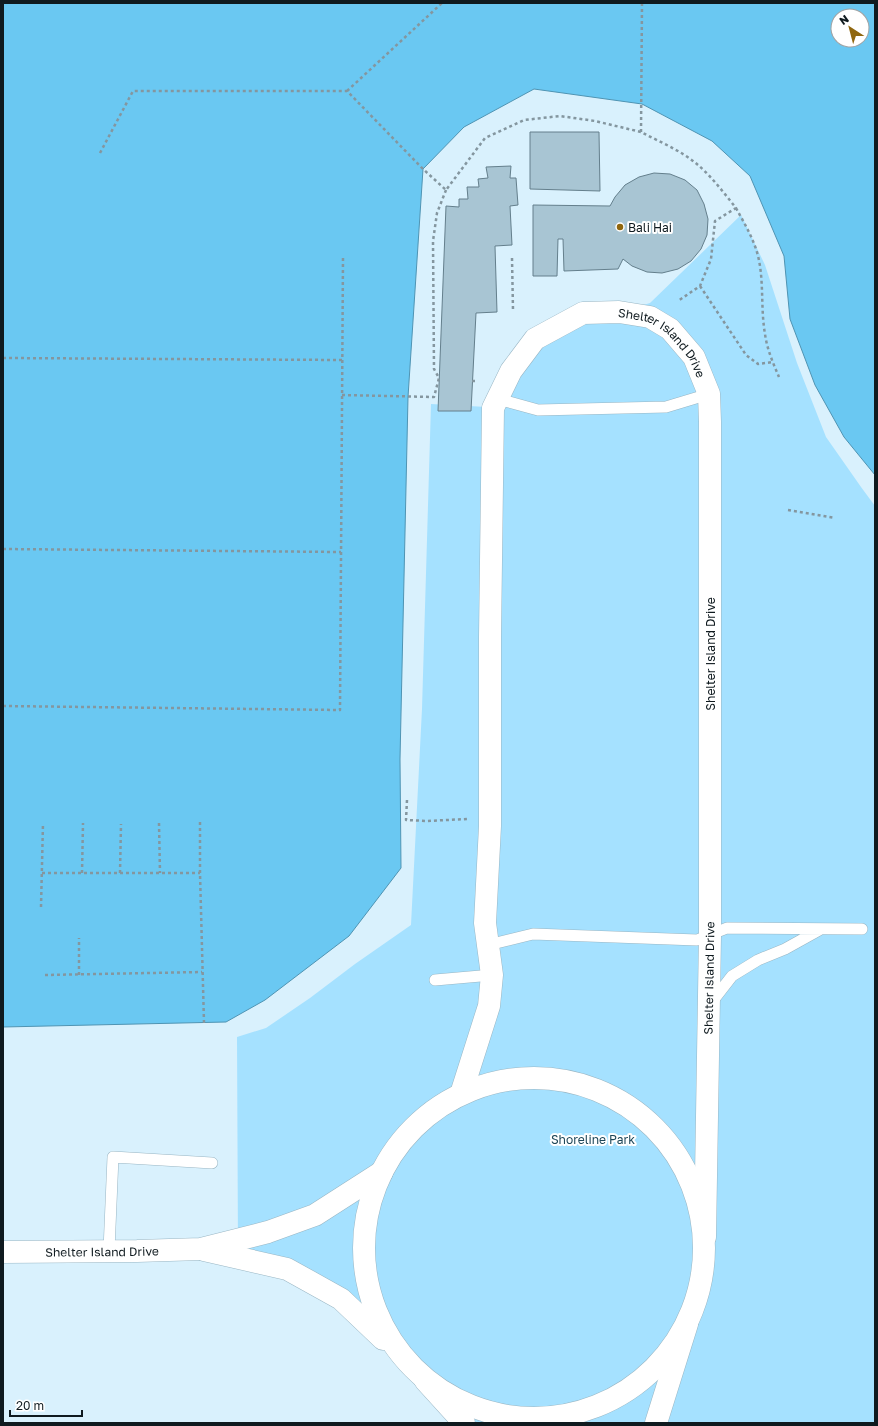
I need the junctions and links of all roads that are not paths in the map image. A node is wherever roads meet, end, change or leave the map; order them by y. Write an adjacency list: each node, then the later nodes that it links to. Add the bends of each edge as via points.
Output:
1 (709, 394): 2 (lane, via 666,407 538,410); 2 (street, Shelter Island Drive, via 694,358 670,329 650,317 619,312 583,313 535,339 511,371); 5 (street, Shelter Island Drive)
2 (498, 399): 6 (street, Shelter Island Drive, via 493,408 490,826 484,923)
3 (823, 928): 4 (lane); 5 (lane, via 727,928); 9 (lane, via 785,949 758,960 732,976)
4 (862, 929)
5 (710, 935): 6 (lane, via 697,940 533,934); 9 (street, Shelter Island Drive)
6 (488, 945): 7 (street, Shelter Island Drive)
7 (492, 975): 8 (lane); 10 (street, Shelter Island Drive, via 489,1006)
8 (435, 980)
9 (708, 1007): 13 (street, Shelter Island Drive)
10 (461, 1094): 12 (street, Shelter Island Drive, via 436,1109 415,1127 396,1148); 13 (street, Shelter Island Drive, via 487,1084 514,1079 542,1078 576,1083 621,1101 664,1136 680,1158 701,1210)
11 (212, 1163): 15 (lane, via 114,1157)
12 (382, 1172): 14 (street, via 315,1215 268,1232); 18 (street, Shelter Island Drive, via 372,1194 366,1219 365,1267 377,1315)
13 (705, 1237): 17 (street, Shelter Island Drive, via 702,1282)
14 (201, 1249): 15 (street, Shelter Island Drive); 18 (street, via 287,1269 341,1299)
15 (109, 1250): 16 (street, Shelter Island Drive)
16 (3, 1252)
17 (687, 1324): 19 (street, Shelter Island Drive, via 663,1360 647,1376 611,1400 570,1415 526,1418 490,1413 443,1393); 21 (street, Shelter Island Drive)
18 (402, 1356): 19 (street, Shelter Island Drive)
19 (425, 1380): 20 (street, Shelter Island Drive)
20 (464, 1423)
21 (656, 1423)

